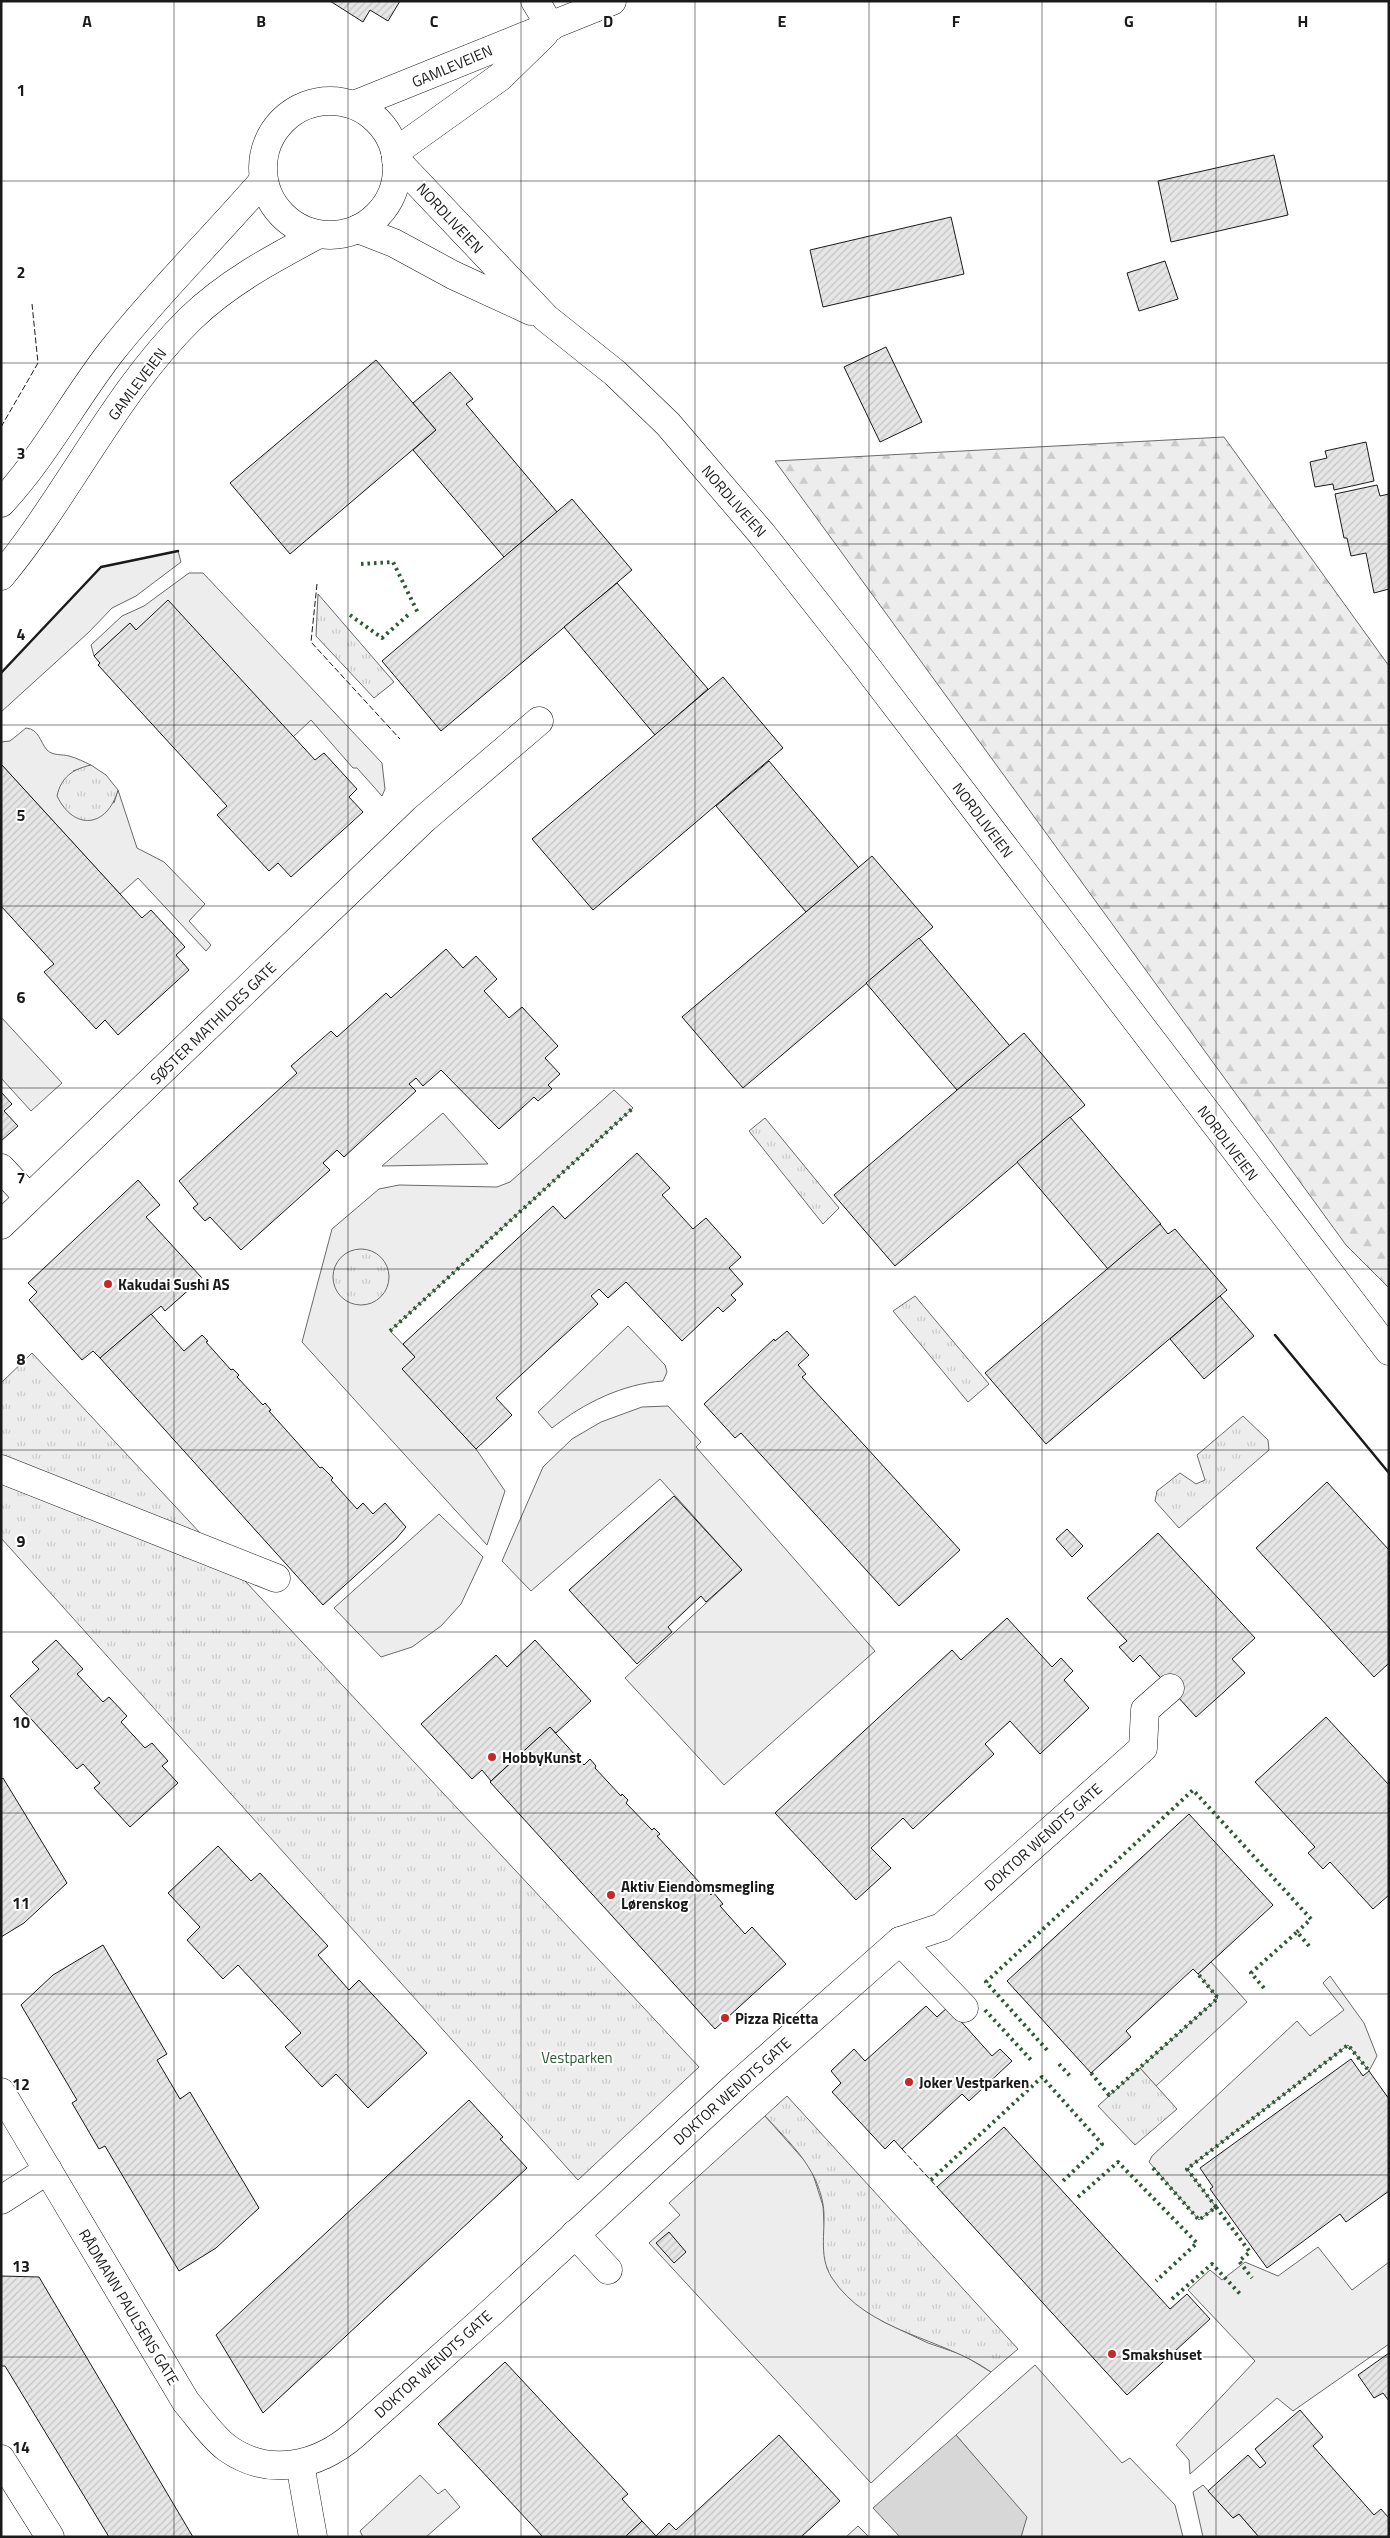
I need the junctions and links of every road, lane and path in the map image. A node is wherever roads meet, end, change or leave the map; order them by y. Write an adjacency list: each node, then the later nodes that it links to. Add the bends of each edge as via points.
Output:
1 (535, 1): 3 (main road)
2 (612, 1): 3 (main road, GAMLEVEIEN)
3 (551, 27): 4 (main road, GAMLEVEIEN); 5 (main road, GAMLEVEIEN, via 500,77)
4 (354, 105): 5 (main road, GAMLEVEIEN, via 380,124 389,136); 6 (main road, GAMLEVEIEN, via 333,101 313,103 294,111 278,124 268,141 263,161)
5 (396, 156): 7 (main road, GAMLEVEIEN, via 396,181 389,201 376,217); 9 (main road, NORDLIVEIEN)
6 (263, 182): 8 (main road, GAMLEVEIEN, via 270,200 282,216 298,228); 10 (main road, via 141,314 35,462)
7 (358, 229): 8 (main road, GAMLEVEIEN, via 345,234); 9 (main road, NORDLIVEIEN, via 394,243 453,276)
8 (316, 235): 11 (main road, GAMLEVEIEN, via 222,291 165,346 120,404)
9 (546, 318): 16 (main road, NORDLIVEIEN, via 616,373 668,424 762,534 852,646)
10 (1, 503)
11 (1, 576)
12 (539, 721): 14 (main road, SØSTER MATHILDES GATE, via 424,819)
13 (1, 1168): 14 (main road)
14 (30, 1198): 15 (main road, SØSTER MATHILDES GATE)
15 (1, 1225)
16 (1389, 1351)
17 (1, 1469): 18 (main road)
18 (276, 1578)
19 (1170, 1688): 20 (main road, DOKTOR WENDTS GATE, via 1145,1710 1143,1748 942,1927)
20 (900, 1941): 21 (main road); 25 (main road, DOKTOR WENDTS GATE)
21 (964, 2008)
22 (1, 2092): 23 (main road, RÅDMANN PAULSENS GATE)
23 (48, 2170): 24 (main road); 28 (main road, RÅDMANN PAULSENS GATE, via 186,2402 206,2426 242,2458 272,2467)
24 (1, 2200)
25 (575, 2234): 26 (main road); 28 (main road, DOKTOR WENDTS GATE, via 362,2429 337,2449)
26 (608, 2270)
27 (1, 2459): 29 (main road)
28 (311, 2460): 30 (main road)
29 (50, 2537)
30 (313, 2537)

